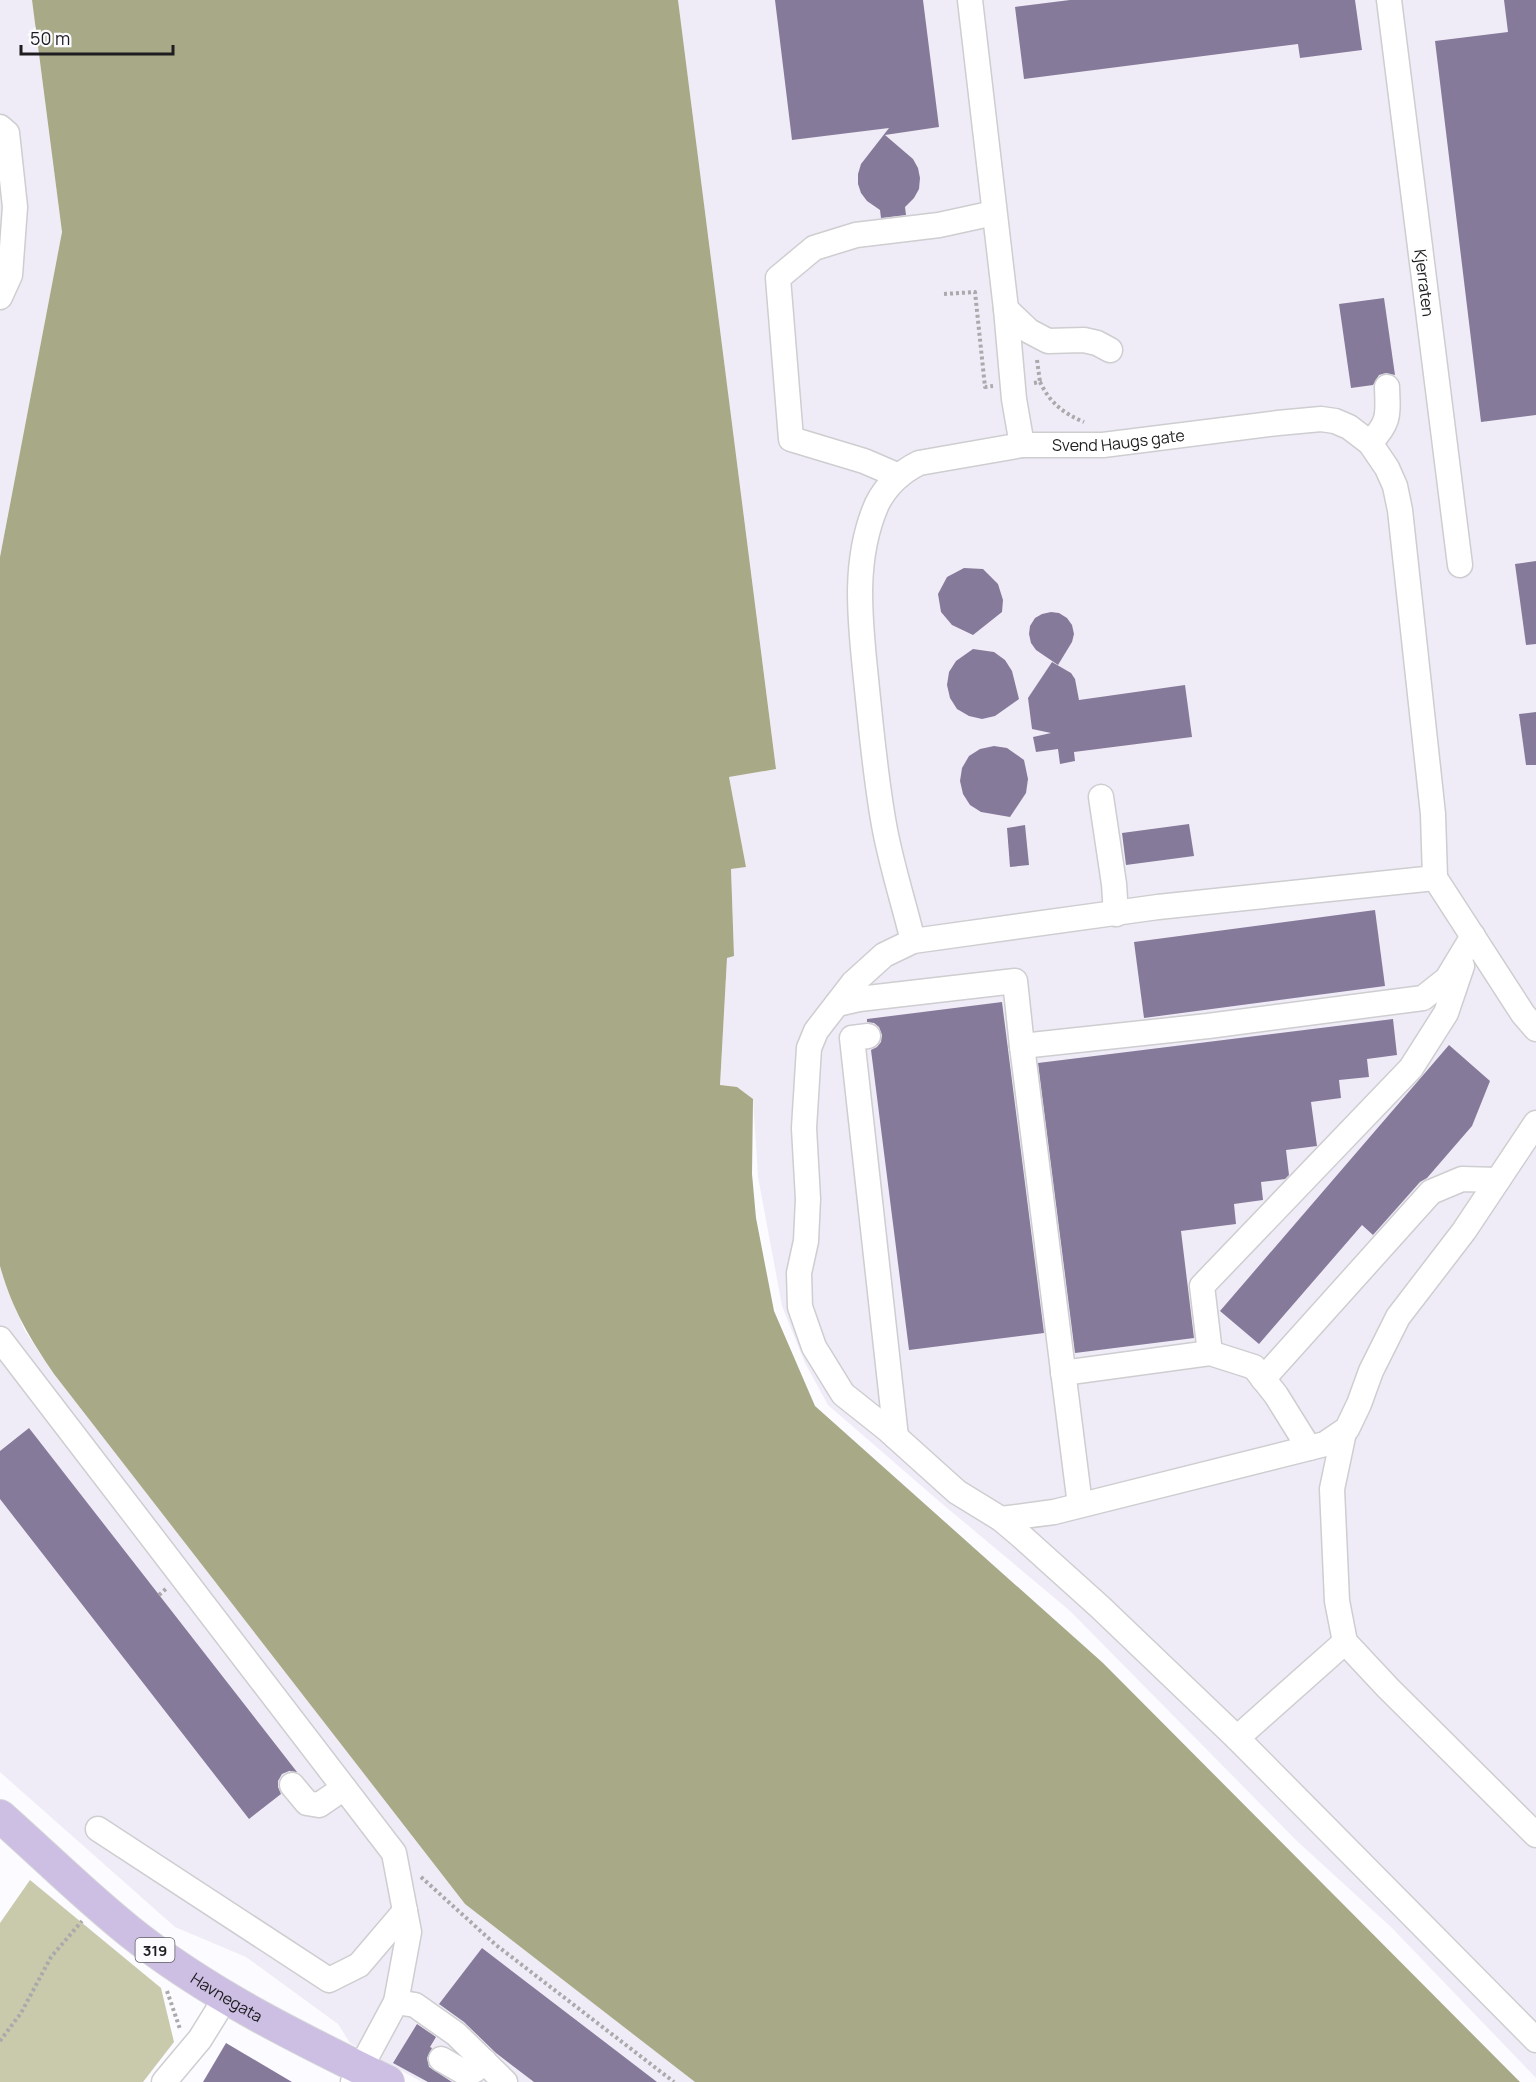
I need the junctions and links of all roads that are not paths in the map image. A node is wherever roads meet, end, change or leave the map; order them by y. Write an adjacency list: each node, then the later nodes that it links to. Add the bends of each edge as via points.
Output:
1 (970, 0): 4 (street)
2 (1389, 0): 13 (street, Kjerraten)
3 (0, 127): 6 (street, via 7,133 15,207 10,274)
4 (994, 213): 5 (street); 12 (street, via 939,225 856,235 814,248 778,278 791,439)
5 (1000, 267): 7 (street); 11 (street, via 991,314 999,401)
6 (0, 297)
7 (1014, 316): 8 (street, via 1029,331 1048,340 1084,340); 11 (street, via 1030,396)
8 (1110, 350)
9 (1387, 387): 10 (street, via 1384,429)
10 (1370, 443): 11 (street, Svend Haugs gate, via 1349,427 1321,419 1103,445); 15 (street, Svend Haugs gate, via 1387,468 1400,510 1433,814)
11 (1022, 445): 12 (street, Svend Haugs gate, via 919,463)
12 (899, 476): 18 (street, Svend Haugs gate, via 878,502 863,554 858,592 885,830)
13 (1460, 565)
14 (1101, 797): 16 (street)
15 (1435, 878): 16 (street); 17 (street)
16 (1116, 914): 18 (street)
17 (1473, 936): 20 (street); 22 (street, via 1447,979 1423,998); 26 (street, via 1446,1012 1411,1068 1202,1286)
18 (914, 941): 19 (street, via 884,955)
19 (837, 1004): 22 (street, via 1015,981); 30 (street, via 816,1031 809,1048 804,1128 808,1199 806,1242 799,1273 800,1307 814,1347 843,1394)
20 (1536, 1029)
21 (868, 1036): 30 (street, via 852,1038)
22 (1022, 1046): 27 (street)
23 (1536, 1123): 24 (street)
24 (1498, 1180): 28 (street, via 1462,1179 1431,1192); 29 (street, via 1398,1317)
25 (0, 1340): 37 (street)
26 (1210, 1353): 27 (street); 28 (street, via 1254,1367)
27 (1063, 1373): 32 (street)
28 (1263, 1378): 31 (street)
29 (1344, 1432): 31 (street, via 1325,1444); 34 (street, via 1332,1499 1337,1601)
30 (896, 1437): 33 (street, via 957,1492)
31 (1309, 1448): 32 (street)
32 (1080, 1505): 33 (street)
33 (1001, 1519): 35 (street)
34 (1345, 1642): 35 (street); 40 (street)
35 (1237, 1738): 44 (street)
36 (292, 1785): 37 (street, via 307,1803 319,1805)
37 (344, 1788): 41 (street, via 394,1853)
38 (0, 1816): 42 (main road, Havnegata / 319, via 130,1932)
39 (98, 1829): 41 (street, via 329,1980 359,1965)
40 (1536, 1835)
41 (405, 1911): 43 (street, via 409,1932)
42 (226, 1997): 47 (main road, Havnegata / 319); 48 (street, via 200,2039)
43 (396, 2002): 46 (street, via 415,2006 456,2034); 47 (street)
44 (1536, 2040)
45 (441, 2059): 46 (street, via 467,2074)
46 (484, 2061): 50 (street)
47 (356, 2075): 49 (main road, Havnegata / 319)
48 (164, 2082)
49 (388, 2082)
50 (506, 2082)

